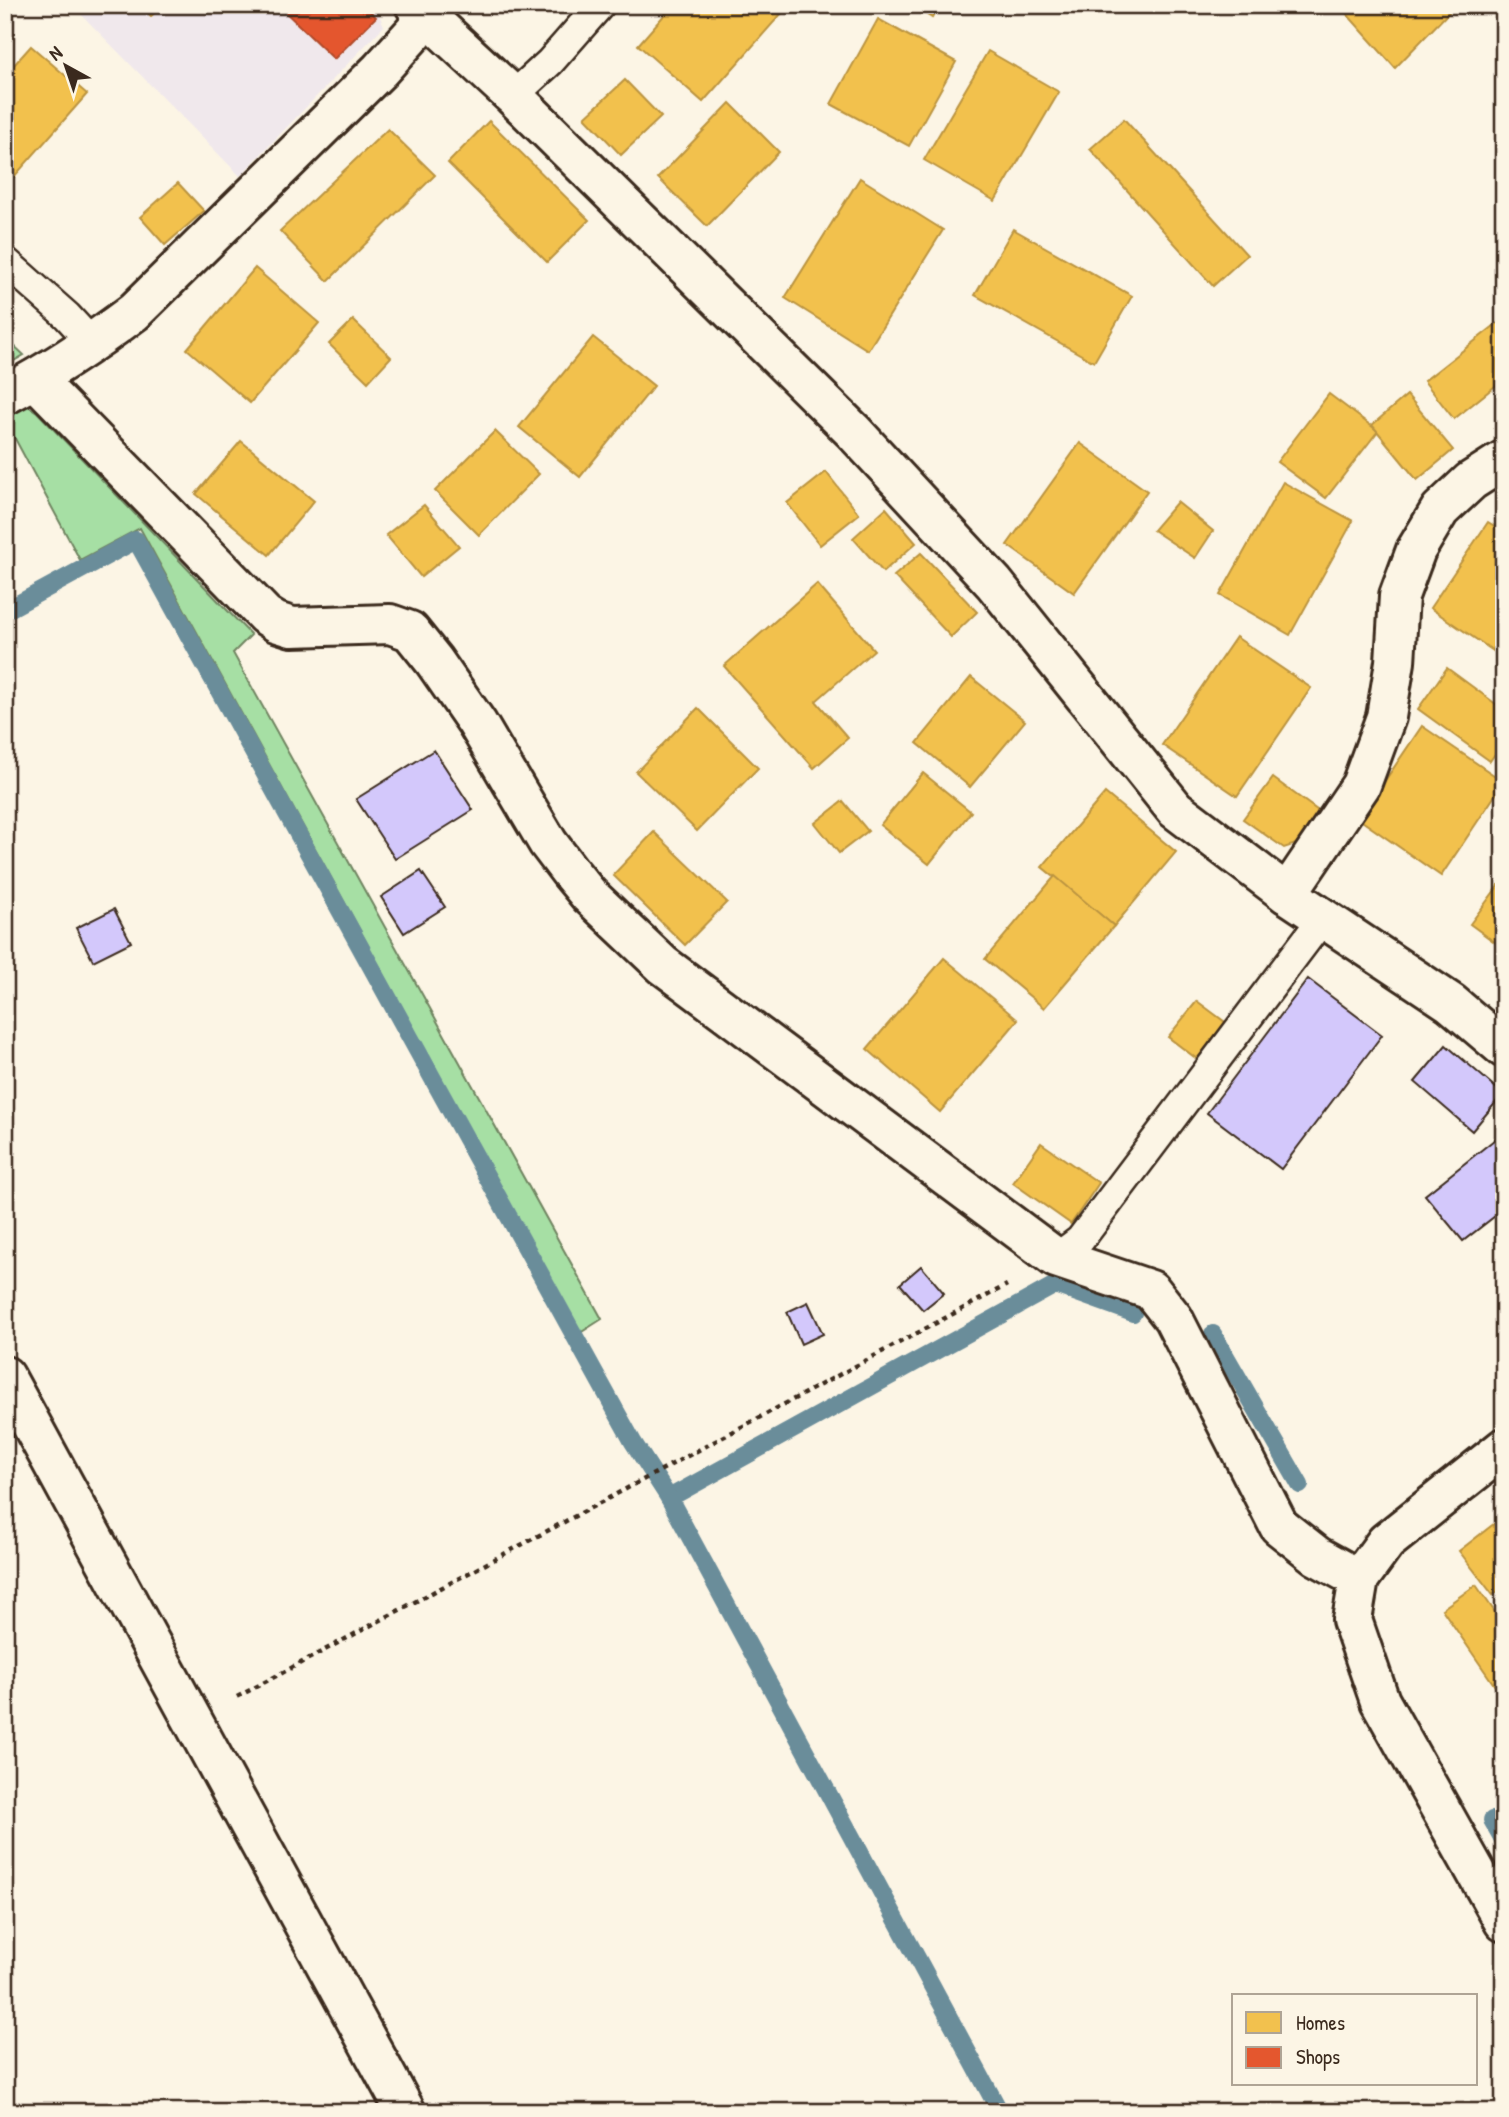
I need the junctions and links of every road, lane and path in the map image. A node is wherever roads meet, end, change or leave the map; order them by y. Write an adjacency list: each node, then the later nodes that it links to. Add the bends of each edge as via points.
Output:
1 (600, 5): 3 (lane)
2 (421, 12): 3 (street); 5 (street, via 380,71 134,312)
3 (513, 96): 8 (street, via 843,422 994,583 1175,809)
4 (5, 261): 5 (lane)
5 (92, 343): 6 (street)
6 (20, 387): 11 (street, via 276,622 292,627 390,624 410,631 477,723 548,843 597,902 663,965)
7 (1504, 460): 8 (street, via 1471,481 1440,510 1416,550 1399,596 1386,717 1361,785)
8 (1287, 894): 9 (street)
9 (1323, 918): 10 (street, via 1451,1003); 11 (lane, via 1080,1240)
10 (1504, 1048)
11 (1056, 1258): 14 (street, via 1151,1290 1173,1318 1279,1526 1317,1556); 15 (path)
12 (5, 1376): 15 (street)
13 (1504, 1448): 14 (street, via 1386,1542)
14 (1359, 1578): 16 (street, via 1352,1620 1380,1702)
15 (193, 1720): 17 (street)
16 (1504, 1922)
17 (406, 2112)

